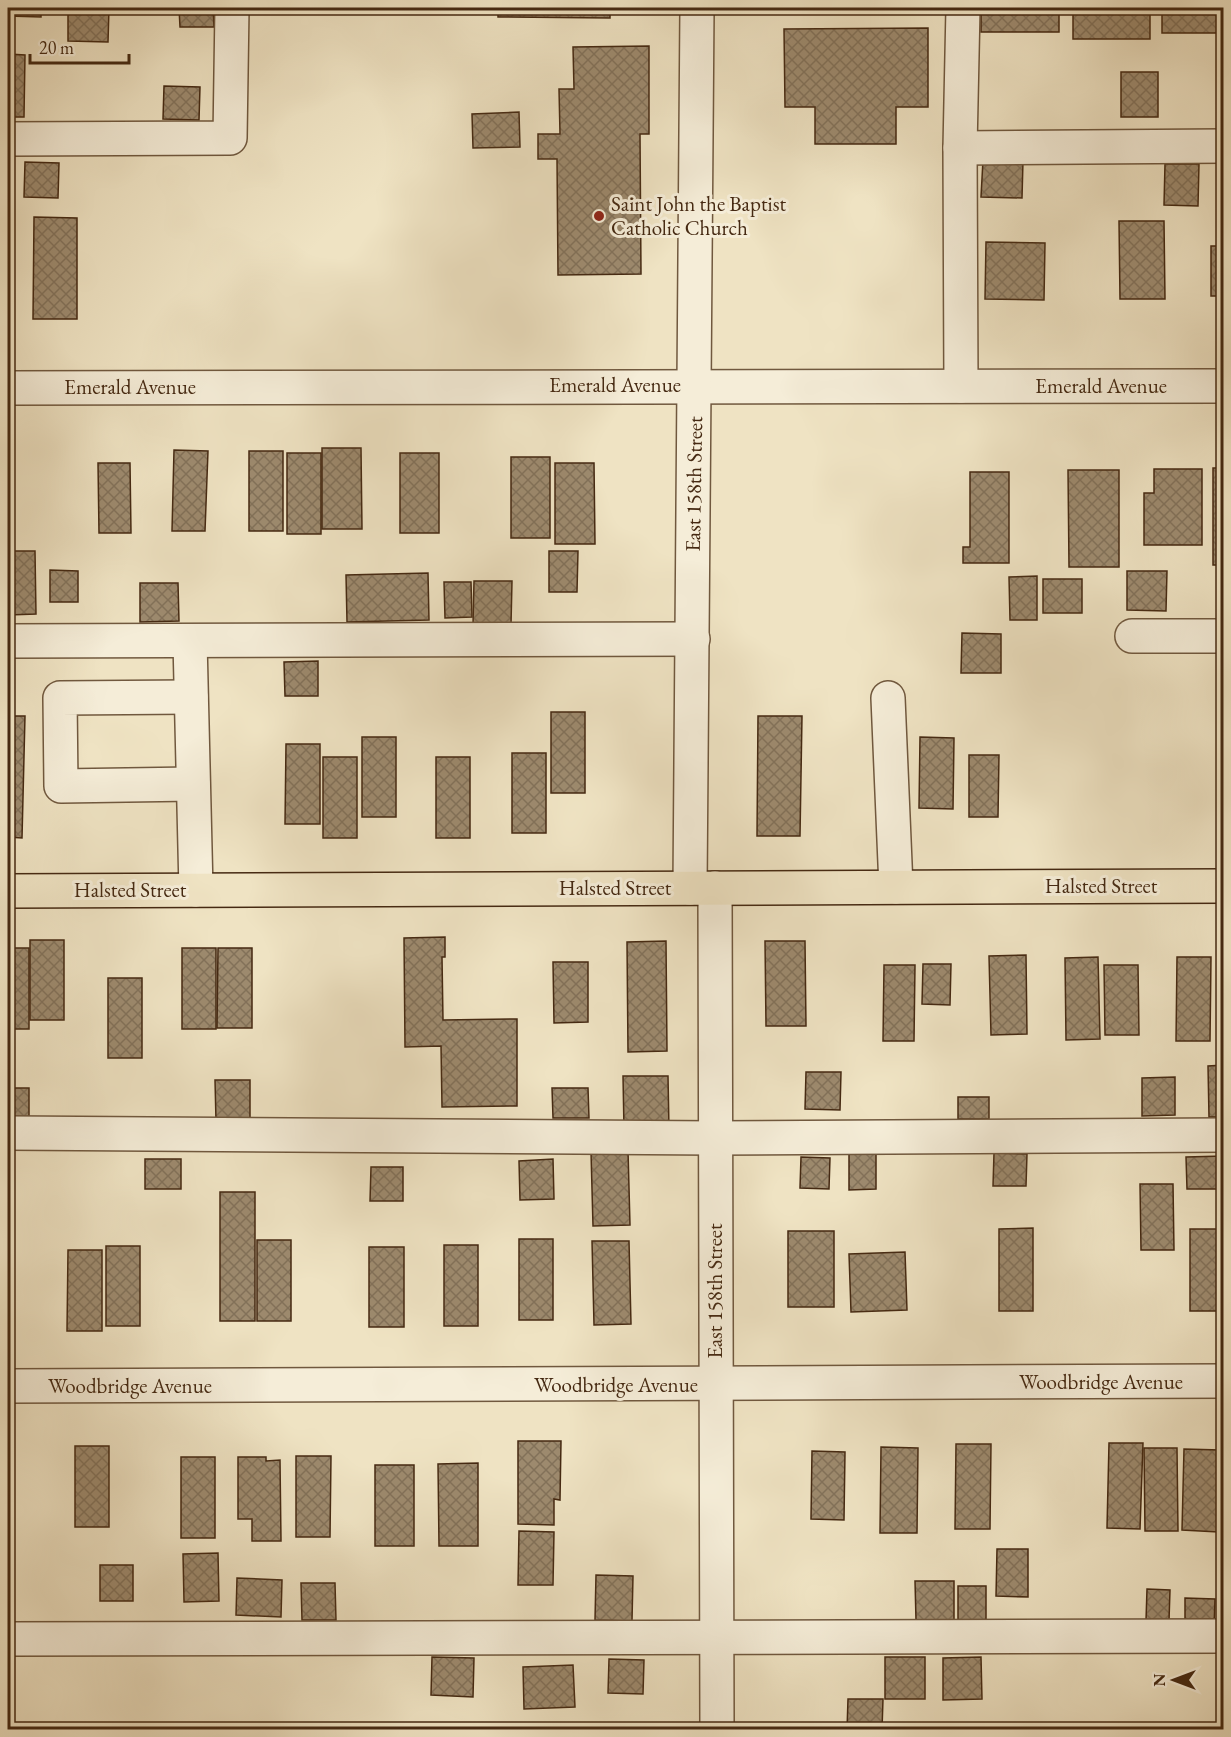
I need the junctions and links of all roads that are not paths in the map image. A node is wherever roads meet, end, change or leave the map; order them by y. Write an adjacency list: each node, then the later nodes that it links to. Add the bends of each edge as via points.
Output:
1 (232, 8): 4 (street, via 230,138)
2 (697, 8): 7 (street, East 158th Street)
3 (963, 8): 6 (street)
4 (8, 139)
5 (1224, 146): 6 (street)
6 (960, 148): 8 (street)
7 (695, 385): 8 (street, Emerald Avenue); 10 (street, Emerald Avenue); 13 (street, East 158th Street)
8 (961, 386): 9 (street, Emerald Avenue)
9 (1224, 386)
10 (8, 388)
11 (1132, 636): 12 (street)
12 (1224, 636)
13 (693, 639): 14 (street); 21 (street, East 158th Street)
14 (190, 640): 15 (street); 16 (street)
15 (8, 641)
16 (191, 697): 18 (street); 18 (street, via 60,698 61,786)
17 (888, 698): 20 (street)
18 (193, 784): 22 (street)
19 (1224, 886): 20 (main road, Halsted Street)
20 (896, 887): 21 (main road, Halsted Street)
21 (703, 888): 22 (main road, Halsted Street); 26 (street, East 158th Street)
22 (196, 890): 23 (main road, Halsted Street)
23 (8, 891)
24 (8, 1133): 26 (street)
25 (1224, 1135): 26 (street)
26 (715, 1138): 28 (street, East 158th Street)
27 (1224, 1381): 28 (street, Woodbridge Avenue)
28 (715, 1385): 29 (street, Woodbridge Avenue); 31 (street, East 158th Street)
29 (8, 1386)
30 (1224, 1636): 31 (street)
31 (716, 1637): 32 (street); 33 (street, East 158th Street)
32 (8, 1639)
33 (717, 1730)

